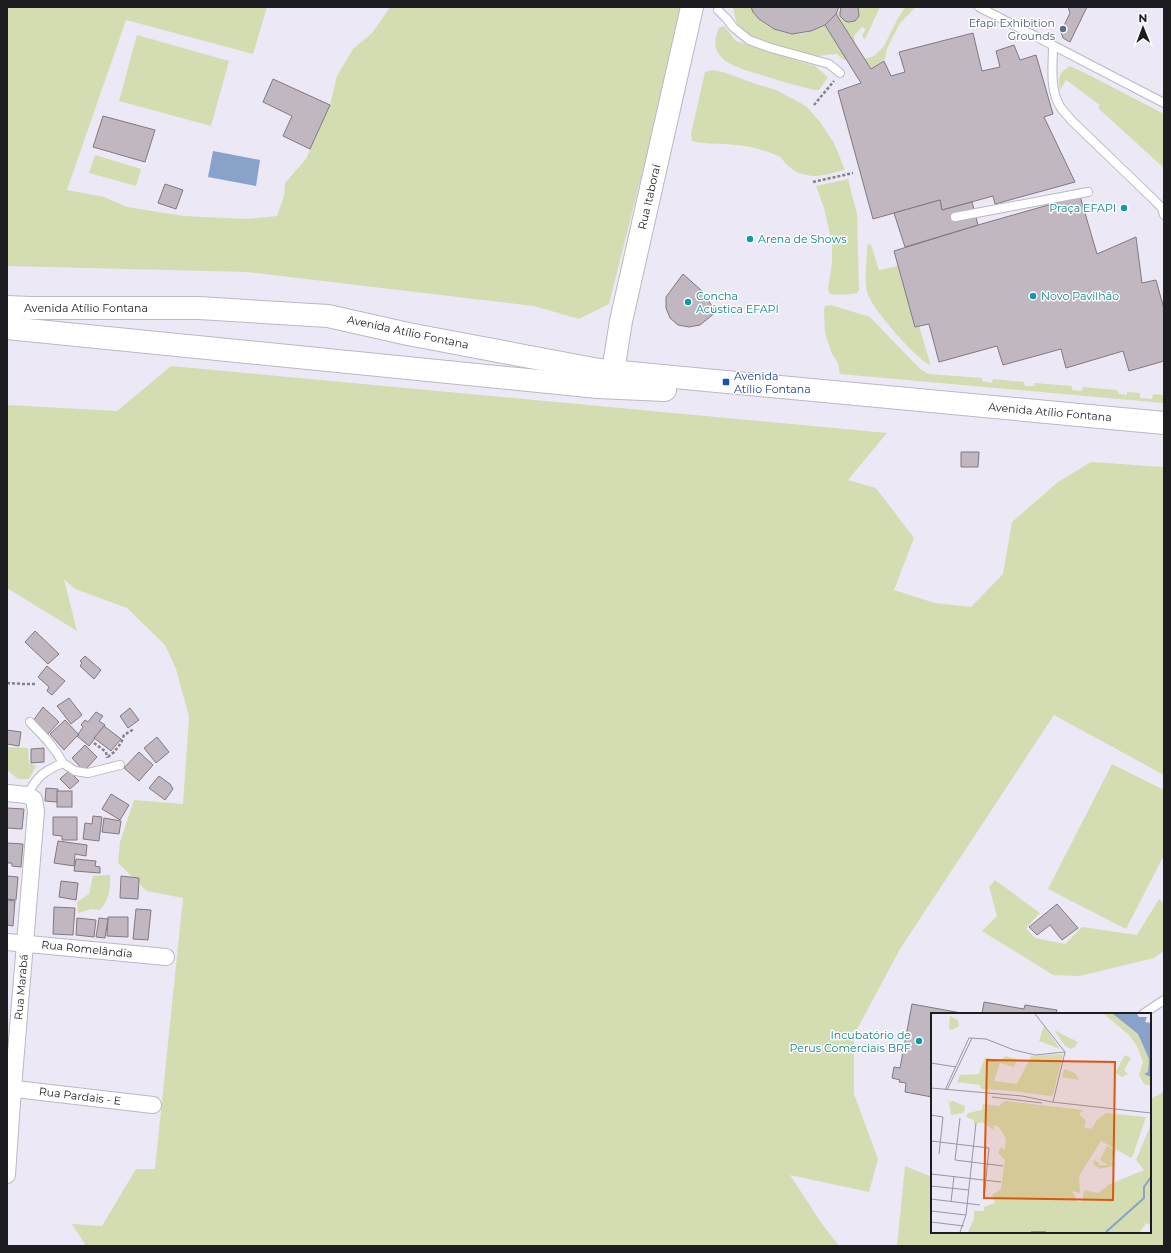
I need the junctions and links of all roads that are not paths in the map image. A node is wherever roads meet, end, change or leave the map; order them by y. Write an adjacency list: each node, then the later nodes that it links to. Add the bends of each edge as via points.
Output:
1 (692, 7): 12 (main road, Rua Itaboraí, via 621,321)
2 (979, 7): 4 (lane)
3 (718, 10): 5 (lane, via 749,40 829,64)
4 (1053, 46): 6 (lane); 8 (lane, via 1054,93 1060,107 1162,208)
5 (840, 73)
6 (1164, 103)
7 (1088, 192): 9 (lane)
8 (1164, 215)
9 (955, 217)
10 (7, 306): 12 (main road, Avenida Atílio Fontana, via 199,308 328,316 599,370)
11 (7, 328): 12 (main road, Avenida Atílio Fontana)
12 (611, 379): 13 (main road, Avenida Atílio Fontana); 14 (main road, Avenida Atílio Fontana, via 682,391)
13 (1164, 423)
14 (1164, 436)
15 (30, 722): 16 (lane, via 57,752)
16 (62, 763): 17 (lane, via 75,771 88,773); 19 (lane, via 47,770 35,781)
17 (120, 765)
18 (7, 793): 19 (street)
19 (31, 797): 21 (street, Rua Marabá, via 36,811)
20 (7, 942): 21 (street, Rua Romelândia)
21 (25, 944): 22 (street, Rua Romelândia); 25 (street, Rua Marabá)
22 (166, 957)
23 (1164, 1000): 24 (lane)
24 (1144, 1013)
25 (10, 1088): 26 (street, Rua Pardais - E); 27 (street, Rua Marabá)
26 (153, 1105)
27 (7, 1175)

